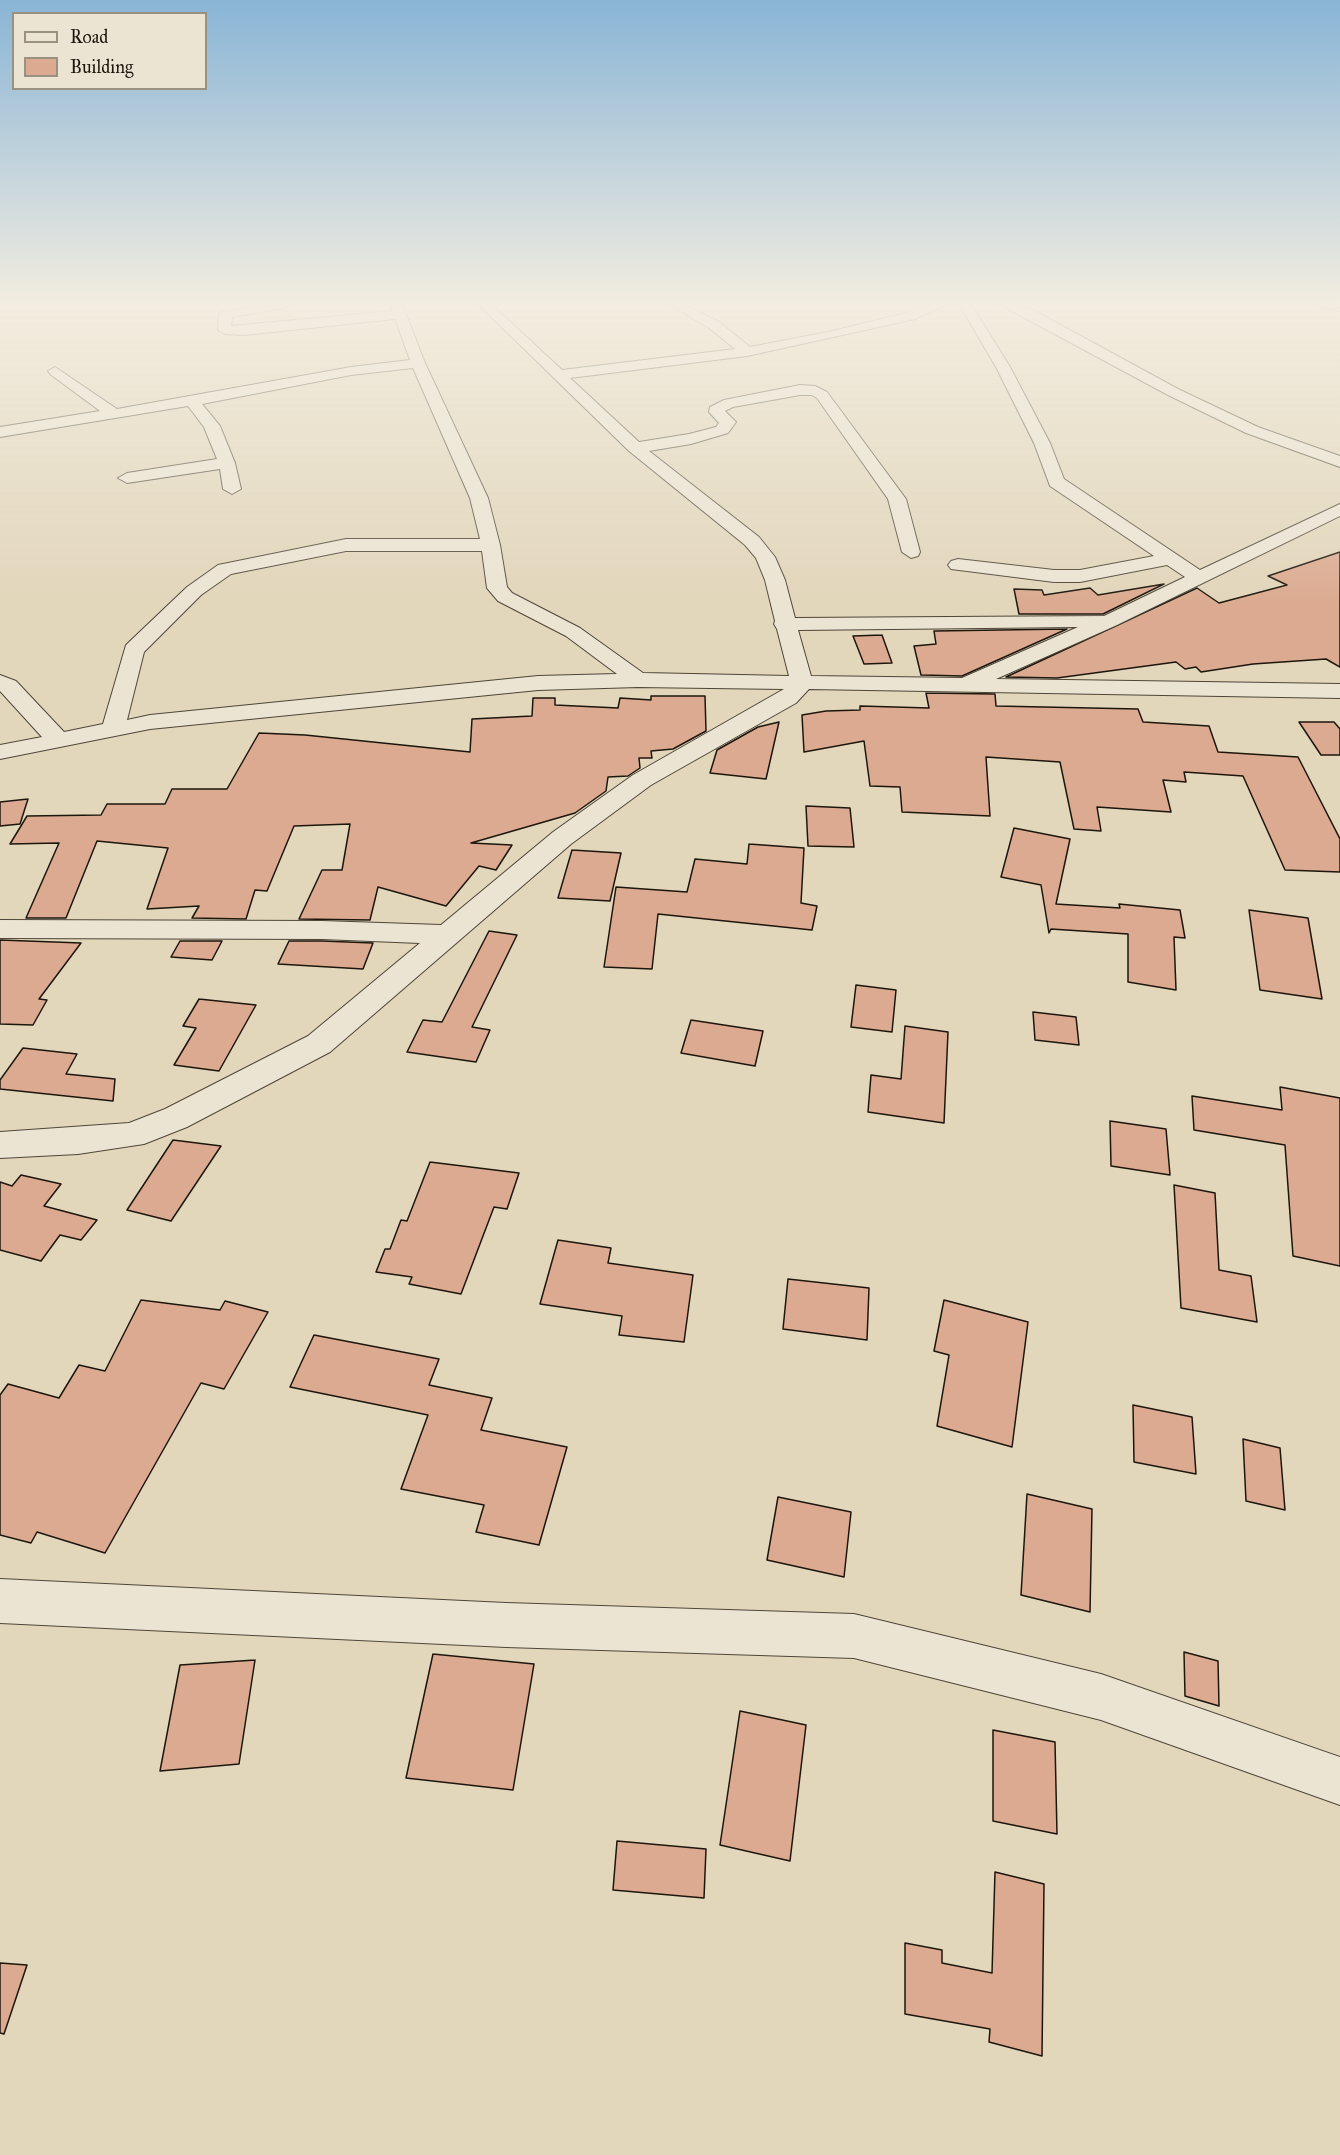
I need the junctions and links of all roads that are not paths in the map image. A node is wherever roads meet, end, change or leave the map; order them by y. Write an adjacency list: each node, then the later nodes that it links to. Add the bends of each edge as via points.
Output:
1 (101, 405): 10 (street)
2 (171, 405): 10 (street)
3 (195, 405): 14 (street, via 212,426)
4 (437, 405): 18 (street, via 479,498)
5 (589, 405): 12 (street)
6 (725, 405): 12 (street, via 717,412 728,422 722,430)
7 (829, 405): 19 (street, via 897,499)
8 (1021, 405): 20 (street, via 1042,443 1056,482)
9 (1199, 405): 13 (street, via 1252,430)
10 (114, 414): 11 (street)
11 (0, 432)
12 (634, 448): 24 (street, via 752,541 765,557 775,580)
13 (1340, 462)
14 (227, 463): 15 (street); 16 (street)
15 (127, 478)
16 (232, 489)
17 (1340, 509): 22 (street)
18 (491, 545): 25 (street, via 497,588 505,597 573,632); 30 (street, via 346,545 236,565 216,573 134,650)
19 (911, 552)
20 (1169, 559): 21 (street, via 1080,576); 22 (street)
21 (958, 565)
22 (1199, 578): 23 (street)
23 (1110, 621): 24 (street); 28 (street)
24 (784, 624): 27 (street)
25 (638, 680): 27 (street); 30 (street, via 482,688)
26 (0, 682): 31 (street)
27 (802, 684): 28 (street); 34 (street, via 788,698 642,780 562,838)
28 (961, 686): 29 (street)
29 (1340, 691)
30 (113, 729): 31 (street)
31 (58, 740): 32 (street)
32 (0, 752)
33 (0, 929): 34 (street, via 322,930)
34 (447, 935): 35 (street, via 319,1044 176,1118 132,1135)
35 (0, 1145)
36 (0, 1601): 37 (street, via 506,1626 854,1636 1101,1697)
37 (1340, 1781)

